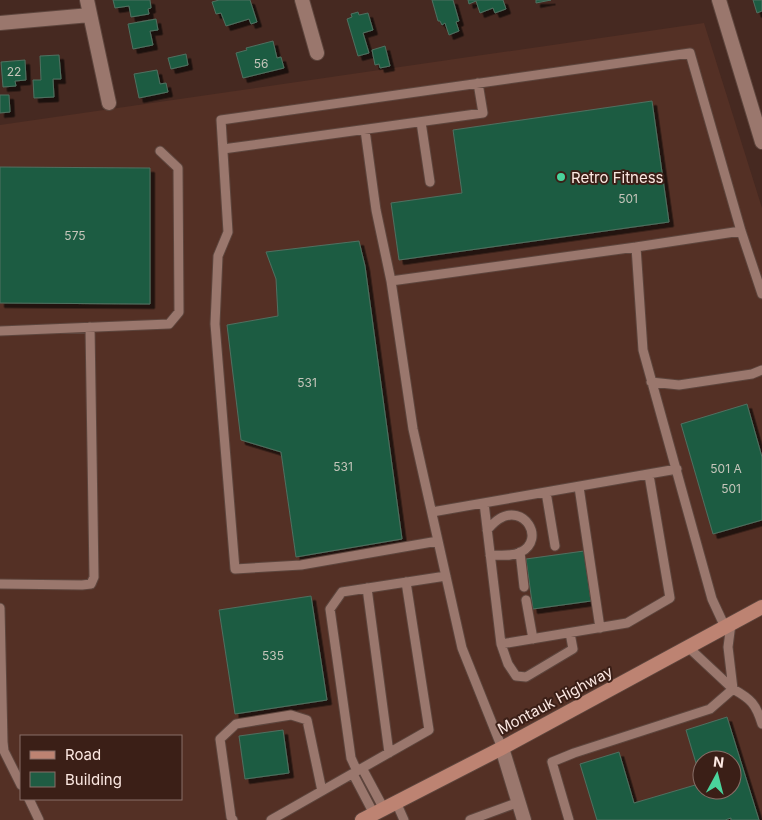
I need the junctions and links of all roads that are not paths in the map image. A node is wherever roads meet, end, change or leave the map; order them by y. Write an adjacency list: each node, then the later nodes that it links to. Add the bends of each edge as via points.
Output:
1 (87, 0): 4 (street)
2 (302, 0): 6 (street)
3 (719, 0): 11 (street)
4 (90, 15): 5 (street); 8 (street)
5 (0, 23)
6 (317, 53)
7 (478, 83): 9 (lane, via 483,113); 12 (lane, via 221,120); 15 (lane, via 690,53)
8 (109, 103)
9 (421, 122): 10 (lane); 14 (lane)
10 (365, 130): 12 (lane); 17 (lane, via 376,210)
11 (762, 142)
12 (223, 149): 30 (lane, via 228,232 218,256 215,324 235,569 301,565)
13 (160, 151): 19 (lane, via 178,168 179,312 169,324)
14 (430, 182)
15 (741, 231): 16 (lane); 18 (lane)
16 (636, 247): 17 (lane); 22 (lane, via 643,350)
17 (391, 281): 28 (lane, via 413,429)
18 (762, 294)
19 (90, 327): 20 (lane); 36 (lane, via 94,578 91,584 82,585)
20 (0, 331)
21 (762, 370): 22 (lane, via 679,385)
22 (651, 382): 23 (lane)
23 (677, 469): 24 (lane); 42 (lane, via 712,599)
24 (649, 475): 25 (lane); 43 (lane, via 670,598 627,623)
25 (579, 487): 26 (lane); 43 (lane)
26 (546, 492): 27 (lane); 31 (lane)
27 (484, 503): 28 (lane); 29 (lane)
28 (432, 512): 30 (lane)
29 (487, 530): 32 (lane, via 499,519 521,516 532,530 529,546); 33 (lane)
30 (438, 541): 34 (lane)
31 (555, 546)
32 (520, 552): 33 (lane); 37 (lane)
33 (490, 555): 46 (lane)
34 (446, 576): 35 (lane); 50 (lane, via 462,648)
35 (406, 582): 38 (lane); 51 (lane, via 429,730)
36 (0, 584)
37 (524, 587)
38 (367, 588): 51 (lane); 52 (lane, via 342,592 330,608 351,758)
39 (526, 600): 45 (lane)
40 (0, 608): 53 (lane, via 4,751)
41 (761, 610): 42 (main road, Montauk Highway)
42 (728, 626): 47 (main road, Montauk Highway); 48 (lane)
43 (600, 628): 44 (lane)
44 (570, 633): 45 (lane); 46 (lane, via 573,650 526,676 516,676)
45 (533, 639): 46 (lane)
46 (501, 644)
47 (688, 647): 48 (lane); 50 (main road, Montauk Highway)
48 (733, 689): 49 (lane, via 749,698 758,709); 64 (lane, via 710,709 552,762)
49 (762, 724)
50 (502, 748): 56 (street); 57 (main road, Montauk Highway)
51 (389, 753): 52 (lane)
52 (358, 771): 54 (lane); 57 (lane)
53 (20, 782)
54 (322, 791): 59 (lane, via 307,720 291,715 236,724 220,739); 60 (lane)
55 (29, 800): 58 (lane)
56 (519, 802): 62 (lane); 63 (street)
57 (379, 811): 61 (lane)
58 (40, 820)
59 (233, 820)
60 (271, 820)
61 (404, 820)
62 (470, 820)
63 (524, 820)
64 (569, 820)

